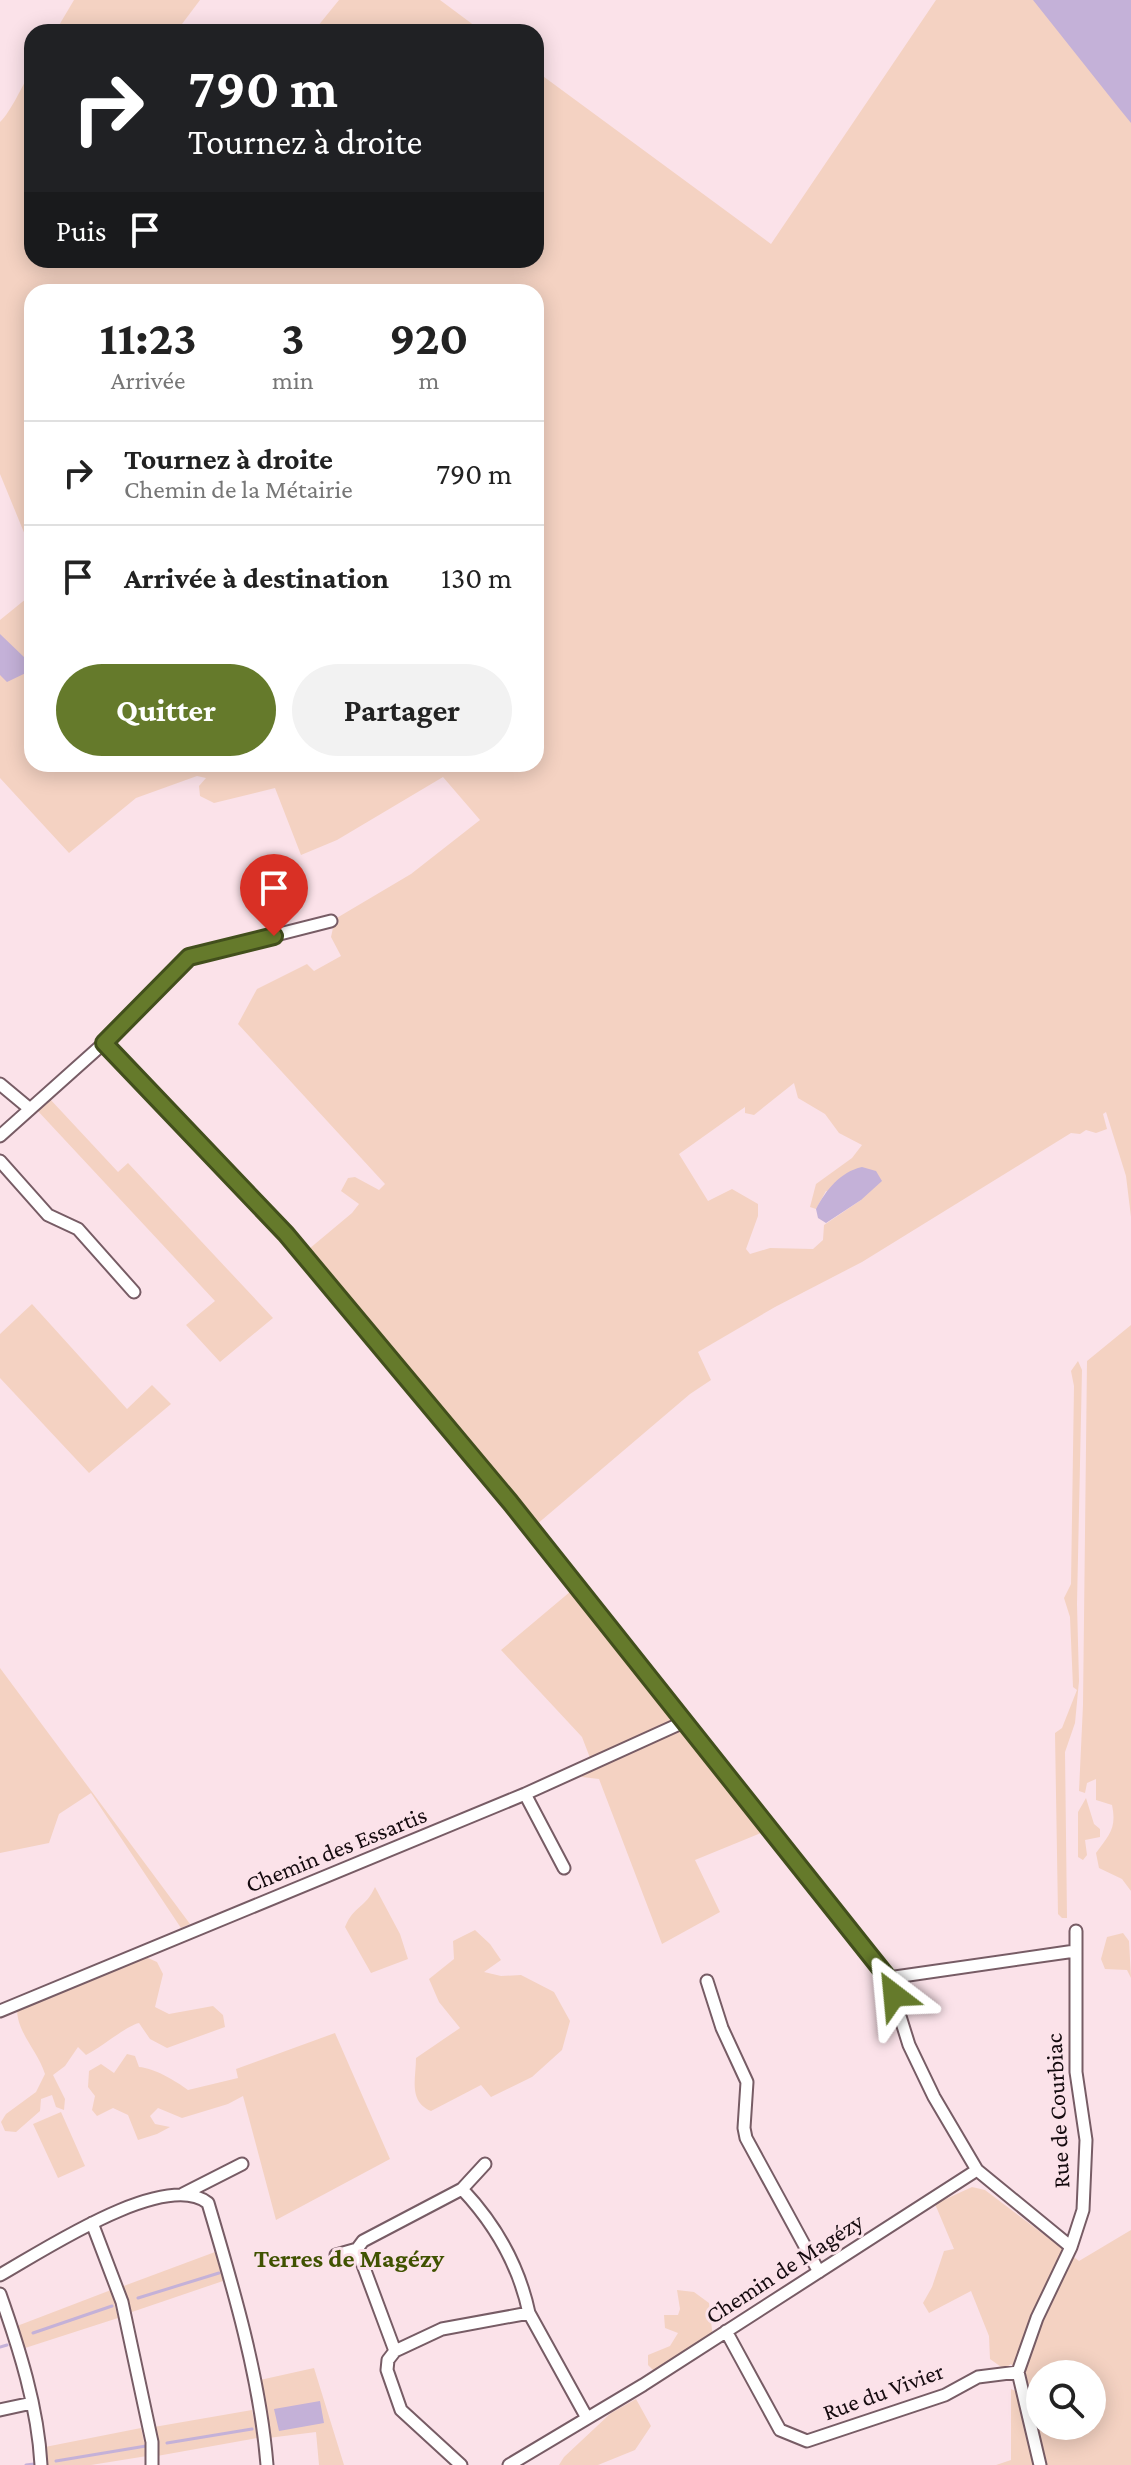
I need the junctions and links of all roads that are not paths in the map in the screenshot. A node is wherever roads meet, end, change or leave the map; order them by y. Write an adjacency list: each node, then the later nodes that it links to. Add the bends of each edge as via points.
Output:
1 (331, 921): 2 (street, via 189,957)
2 (104, 1043): 4 (street); 8 (street, via 268,1213)
3 (0, 1084): 4 (street)
4 (30, 1109): 5 (street)
5 (0, 1136)
6 (0, 1161): 7 (street, via 48,1215 78,1229)
7 (134, 1292)
8 (686, 1721): 9 (street, Chemin des Essartis); 13 (street)
9 (525, 1794): 10 (street); 15 (street, Chemin des Essartis)
10 (564, 1868)
11 (1076, 1931): 12 (street, Rue de Courbiac)
12 (1075, 1951): 13 (street); 22 (street, Rue de Courbiac, via 1076,2072 1086,2140 1083,2210)
13 (888, 1978): 18 (street, via 909,2045)
14 (707, 1981): 25 (street, via 747,2082 746,2138)
15 (0, 2011)
16 (242, 2164): 20 (street)
17 (485, 2164): 19 (street)
18 (977, 2170): 22 (street); 25 (street, Chemin de Magézy)
19 (462, 2189): 23 (street); 28 (street, via 487,2215 522,2282)
20 (183, 2194): 21 (street, via 142,2201); 37 (street, via 208,2203 264,2425)
21 (92, 2223): 26 (street); 36 (street, via 122,2302 152,2442)
22 (1071, 2247): 31 (street, Rue de Courbiac)
23 (357, 2249): 24 (street); 30 (street)
24 (336, 2255)
25 (819, 2272): 29 (street, Chemin de Magézy)
26 (0, 2275)
27 (0, 2294): 32 (street)
28 (529, 2313): 30 (street, via 442,2329); 34 (street)
29 (726, 2331): 31 (street, Rue du Vivier, via 780,2430 807,2441 945,2395 978,2377); 34 (street, Chemin de Magézy)
30 (395, 2351): 38 (street, via 387,2370 401,2410)
31 (1018, 2372): 40 (street)
32 (32, 2403): 33 (street); 35 (street)
33 (0, 2410)
34 (587, 2418): 39 (street, Chemin de Magézy)
35 (41, 2465)
36 (152, 2465)
37 (267, 2465)
38 (461, 2465)
39 (509, 2465)
40 (1040, 2465)

